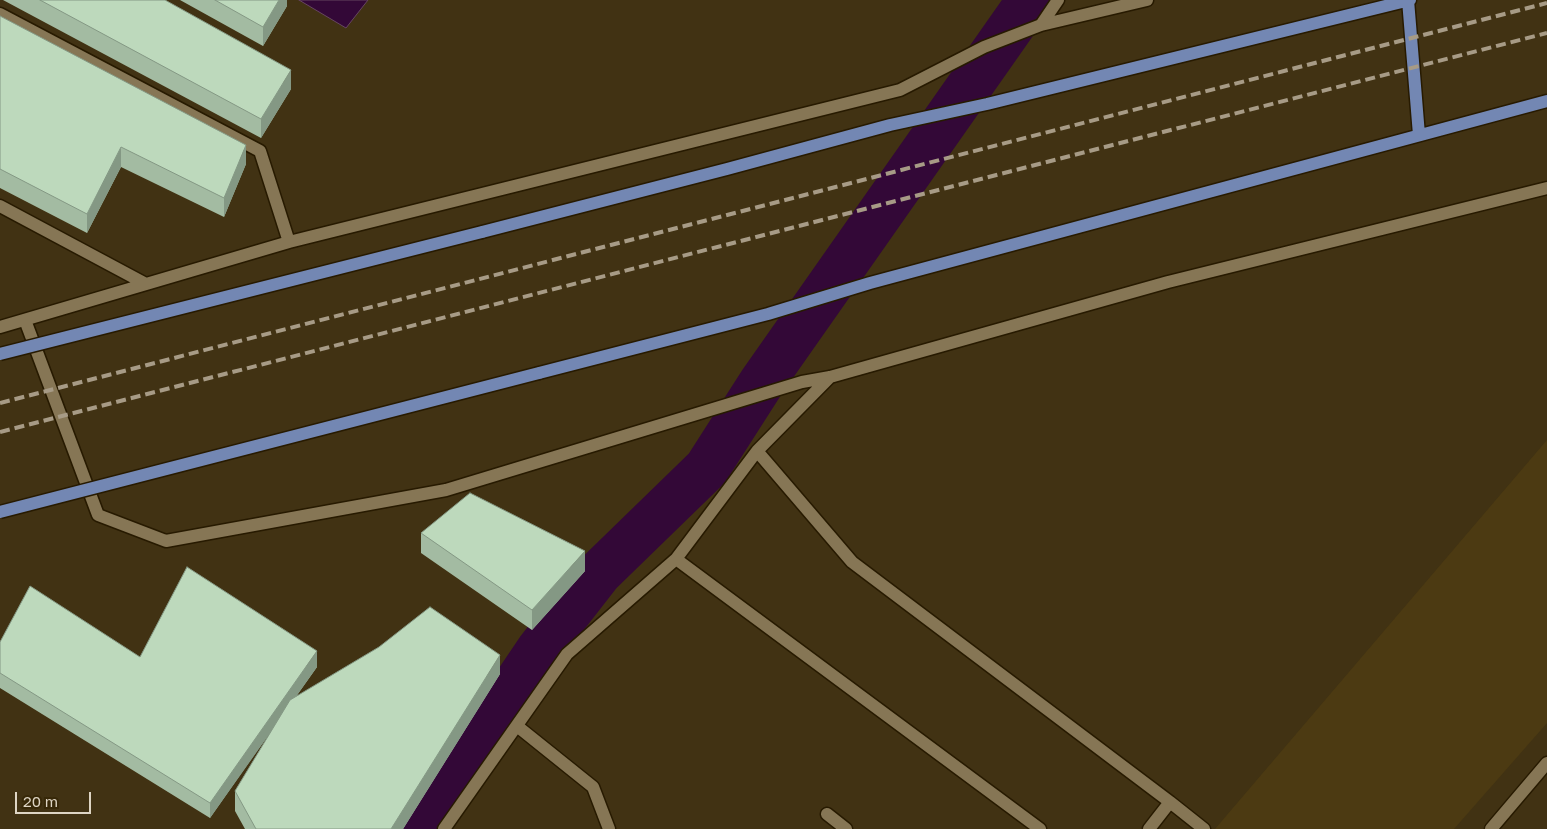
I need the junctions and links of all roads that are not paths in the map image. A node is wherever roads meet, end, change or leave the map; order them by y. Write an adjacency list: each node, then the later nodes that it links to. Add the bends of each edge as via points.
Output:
1 (1058, 0): 5 (street)
2 (1147, 0): 5 (street)
3 (1409, 0): 7 (main road); 14 (main road, bridge, via 890,125 727,170)
4 (0, 14): 10 (street, via 260,151)
5 (1035, 28): 10 (street, via 984,47 900,90)
6 (1547, 101): 7 (main road)
7 (1420, 134): 17 (main road, bridge, via 870,282 768,314)
8 (1547, 188): 15 (street, via 1168,282)
9 (0, 206): 11 (street)
10 (290, 242): 11 (street)
11 (146, 284): 12 (street)
12 (25, 320): 13 (street); 15 (street, via 98,515 166,541 446,490 720,406)
13 (0, 327)
14 (0, 354)
15 (830, 377): 16 (street)
16 (757, 451): 18 (street); 21 (street, via 852,562)
17 (0, 512)
18 (676, 558): 19 (street, via 567,654); 26 (street)
19 (517, 726): 23 (street); 24 (street, via 594,787)
20 (1547, 763): 29 (street)
21 (1170, 802): 27 (street); 28 (street)
22 (827, 814): 25 (street)
23 (444, 829)
24 (609, 829)
25 (846, 829)
26 (1040, 829)
27 (1149, 829)
28 (1204, 829)
29 (1491, 829)

